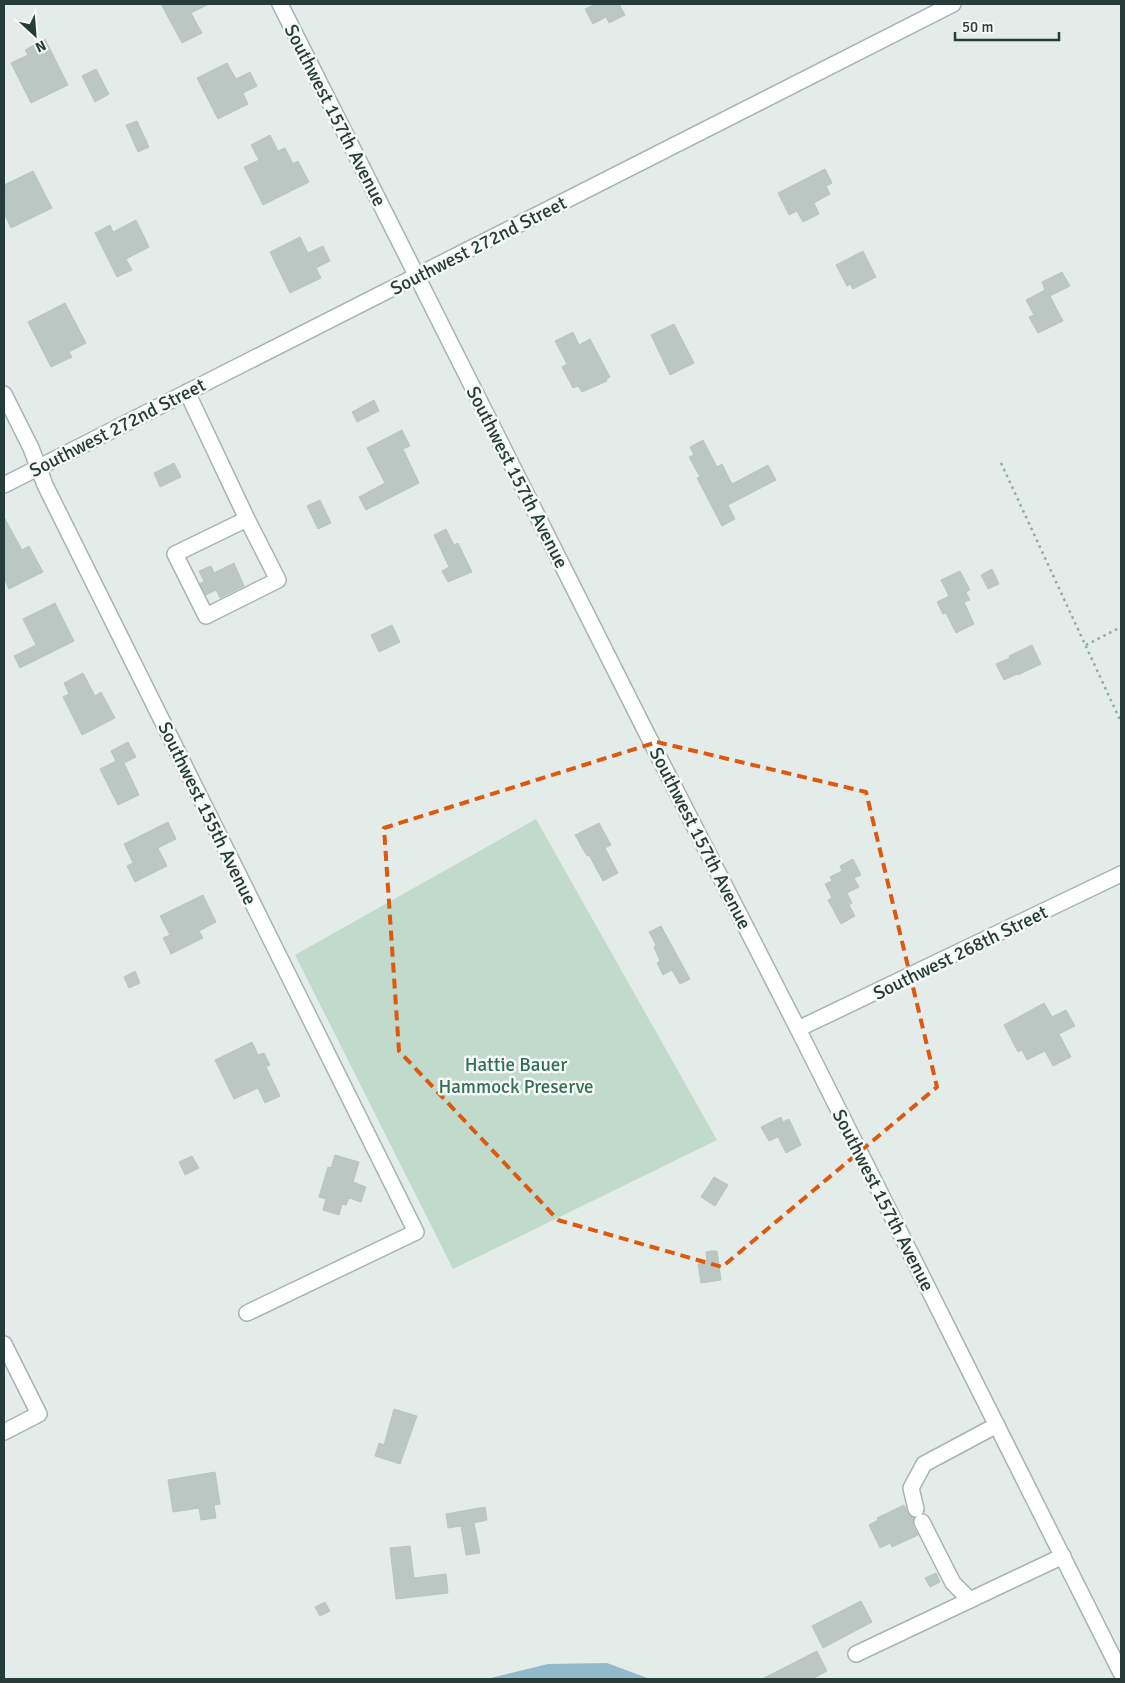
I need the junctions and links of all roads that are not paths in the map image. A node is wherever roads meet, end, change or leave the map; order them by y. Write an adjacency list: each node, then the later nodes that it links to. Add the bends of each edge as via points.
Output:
1 (280, 4): 3 (street, Southwest 157th Avenue)
2 (953, 4): 3 (street, Southwest 272nd Street)
3 (418, 276): 4 (street, Southwest 272nd Street); 10 (street, Southwest 157th Avenue)
4 (187, 392): 6 (street, Southwest 272nd Street); 8 (street)
5 (4, 394): 6 (street, Southwest 155th Avenue)
6 (38, 468): 7 (street, Southwest 272nd Street); 11 (street, Southwest 155th Avenue, via 416,1232)
7 (4, 485)
8 (247, 519): 8 (street, via 278,580 206,616 175,554)
9 (1121, 874): 10 (street, Southwest 268th Street)
10 (798, 1029): 13 (street, Southwest 157th Avenue)
11 (247, 1313)
12 (4, 1344): 14 (street, via 39,1414)
13 (997, 1425): 15 (street, Southwest 157th Avenue); 16 (street, via 924,1464 911,1488 919,1516 953,1583)
14 (4, 1432)
15 (1063, 1556): 16 (street); 18 (street, Southwest 157th Avenue)
16 (970, 1600): 17 (street)
17 (856, 1654)
18 (1121, 1673)

